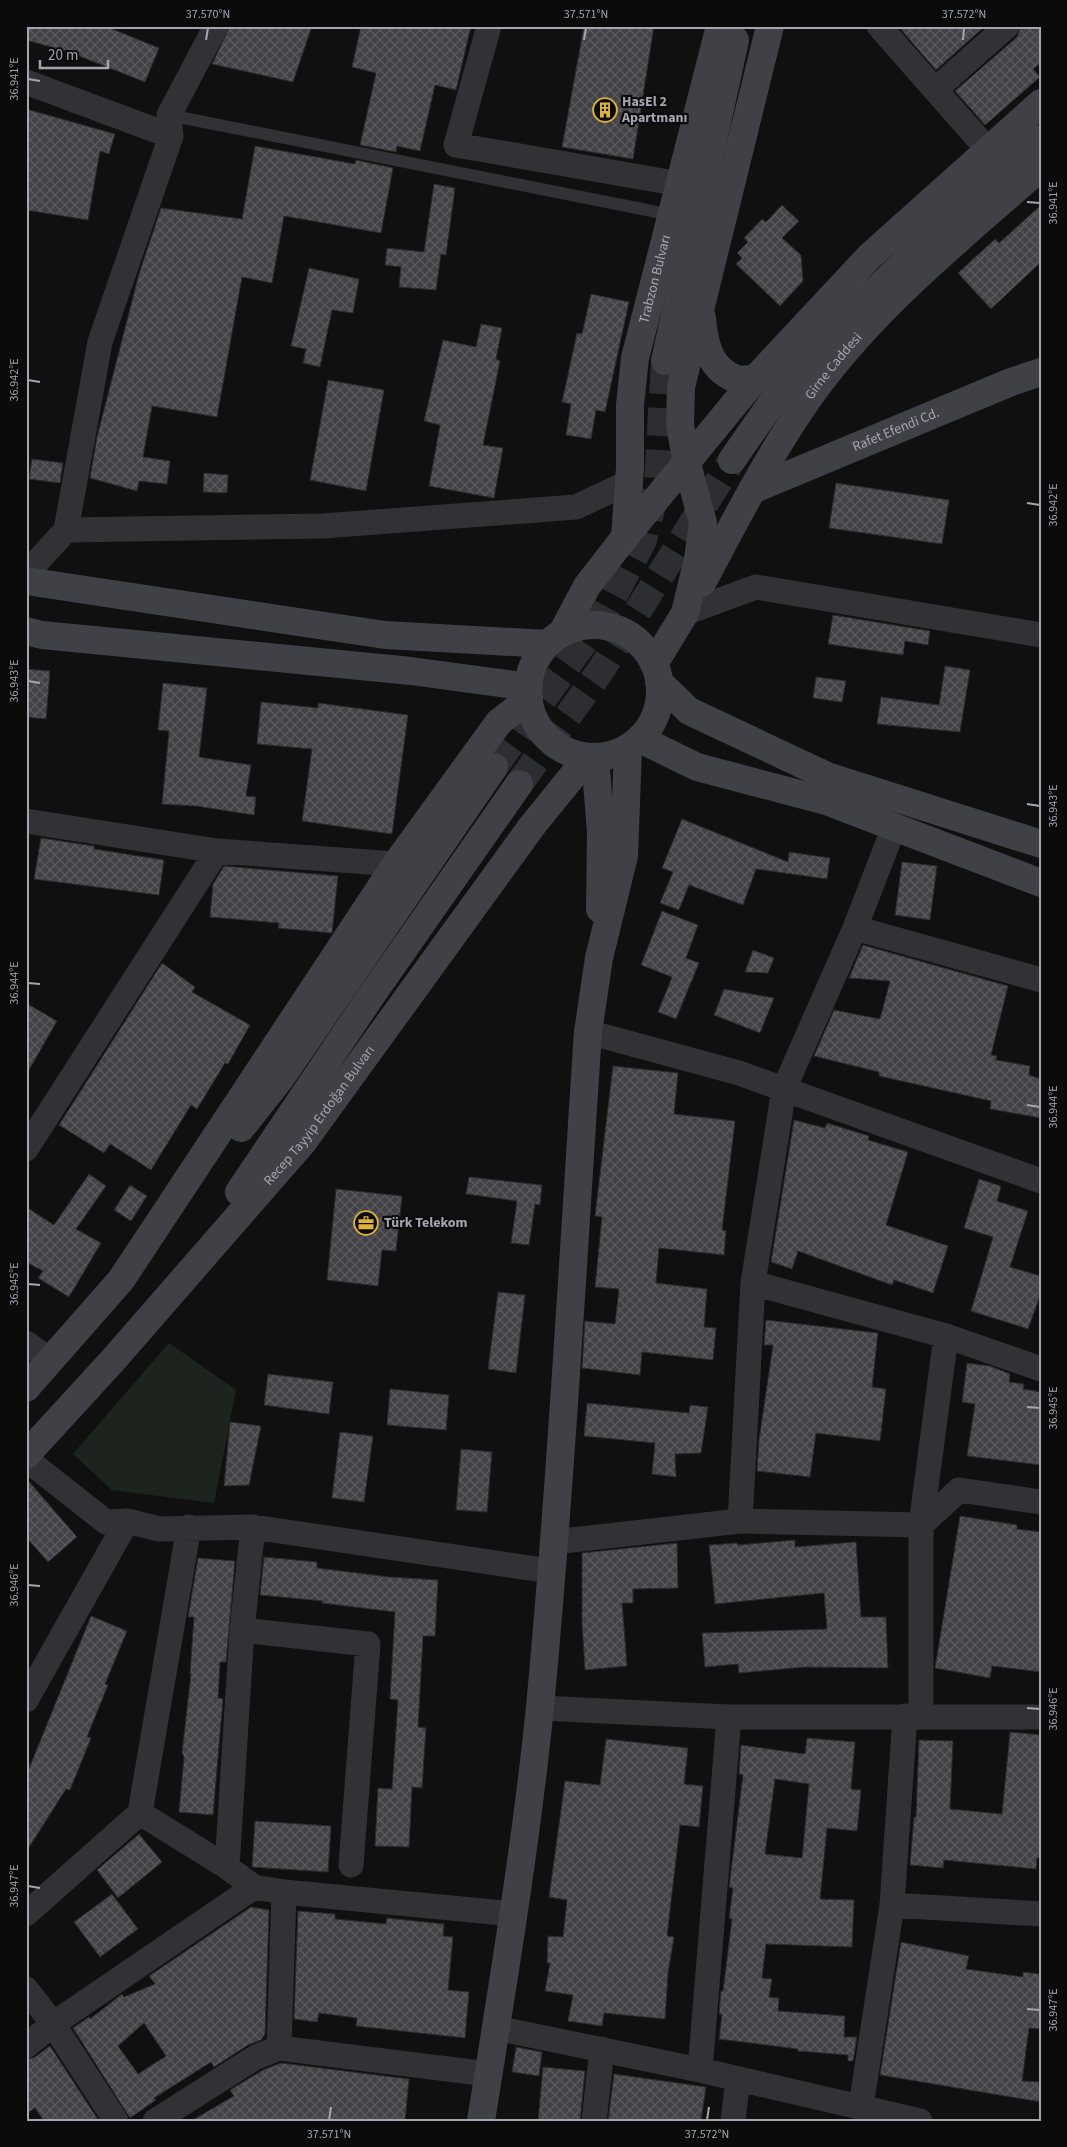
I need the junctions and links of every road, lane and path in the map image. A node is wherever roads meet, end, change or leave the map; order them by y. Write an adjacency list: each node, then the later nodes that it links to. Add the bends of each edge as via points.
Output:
1 (216, 26): 11 (street)
2 (489, 26): 15 (street, via 456,145)
3 (720, 26): 15 (main road, Trabzon Bulvarı)
4 (738, 26): 18 (main road)
5 (770, 26): 17 (main road)
6 (1007, 26): 9 (street)
7 (883, 28): 9 (street)
8 (26, 82): 11 (street)
9 (935, 90): 13 (street)
10 (1041, 103): 13 (main road)
11 (170, 125): 16 (lane); 25 (street, via 100,342)
12 (1041, 139): 21 (main road, Girne Caddesi, via 942,226 856,310 780,391)
13 (988, 150): 20 (main road, via 869,257)
14 (1041, 167): 24 (main road, Girne Caddesi, via 904,287 849,348 802,408)
15 (680, 184): 16 (main road, Trabzon Bulvarı)
16 (672, 215): 23 (main road, Trabzon Bulvarı, via 635,358 630,405)
17 (701, 308): 20 (main road, via 707,351 718,366 735,379); 22 (main road, via 681,387 680,425)
18 (665, 361)
19 (1041, 372): 24 (main road, Rafet Efendi Cd.)
20 (755, 379): 22 (main road)
21 (732, 460)
22 (687, 464): 26 (main road); 29 (main road, via 703,523)
23 (629, 482): 25 (street, via 576,507 323,526); 26 (main road, Trabzon Bulvarı)
24 (752, 490): 29 (main road, Girne Caddesi)
25 (66, 530): 27 (street)
26 (625, 537): 32 (main road, via 587,586)
27 (26, 574)
28 (26, 582): 32 (main road, via 385,635)
29 (685, 613): 31 (street, via 756,587); 33 (main road)
30 (26, 631): 34 (main road, via 411,671)
31 (1041, 635)
32 (555, 639): 33 (main road, via 588,626 615,628 645,649); 34 (main road, via 536,659)
33 (657, 673): 35 (main road, via 660,698 656,713 650,726); 41 (main road, via 688,711 826,776)
34 (529, 693): 36 (main road, via 532,714 554,744 570,753); 43 (main road, via 499,722)
35 (634, 743): 36 (main road, via 613,754); 40 (main road, via 697,767 826,801); 46 (main road, via 624,856)
36 (591, 757): 46 (main road, via 601,832); 56 (main road, Recep Tayyip Erdoğan Bulvarı, via 532,826 303,1142)
37 (494, 767): 52 (main road, via 280,1079)
38 (519, 784): 56 (main road, via 211,1233)
39 (29, 826): 42 (street)
40 (894, 827): 44 (main road); 45 (street)
41 (1041, 844)
42 (217, 851): 43 (street); 50 (street)
43 (396, 864): 52 (main road)
44 (1041, 883)
45 (855, 928): 47 (street); 49 (street)
46 (599, 958): 48 (main road)
47 (1041, 980)
48 (588, 1032): 49 (street, via 739,1073); 68 (main road)
49 (784, 1089): 51 (street); 53 (street)
50 (26, 1149)
51 (1041, 1181)
52 (121, 1280): 57 (main road)
53 (753, 1283): 54 (street); 64 (street)
54 (946, 1336): 58 (street); 65 (street)
55 (26, 1343): 57 (street)
56 (114, 1360): 60 (main road, Recep Tayyip Erdoğan Bulvarı)
57 (51, 1361): 59 (main road)
58 (1041, 1369)
59 (26, 1388)
60 (26, 1454)
61 (26, 1460): 63 (street, via 106,1522)
62 (1041, 1502): 65 (street, via 959,1490)
63 (127, 1521): 66 (street, via 159,1529); 71 (street)
64 (740, 1521): 65 (street); 68 (street)
65 (921, 1525): 73 (street)
66 (189, 1527): 67 (street); 76 (street)
67 (253, 1527): 69 (street); 70 (street)
68 (554, 1542): 69 (main road)
69 (550, 1571): 72 (main road)
70 (242, 1630): 77 (street, via 368,1644); 78 (street)
71 (26, 1700)
72 (540, 1708): 75 (street); 83 (main road)
73 (913, 1716): 74 (street); 75 (street); 81 (street)
74 (1041, 1717)
75 (729, 1718): 91 (street)
76 (140, 1812): 78 (street); 82 (street)
77 (351, 1865)
78 (227, 1867): 79 (street)
79 (254, 1887): 80 (street); 86 (street)
80 (284, 1892): 83 (street); 89 (street)
81 (892, 1905): 84 (street); 94 (street)
82 (26, 1914)
83 (514, 1914): 87 (main road)
84 (1041, 1914)
85 (26, 1989): 86 (street)
86 (53, 2024): 88 (street); 96 (street)
87 (496, 2028): 90 (street); 92 (main road)
88 (26, 2046)
89 (279, 2048): 92 (street); 97 (street, via 256,2057)
90 (602, 2049): 91 (street); 99 (street)
91 (700, 2070): 93 (street)
92 (488, 2074): 98 (main road)
93 (738, 2079): 94 (street); 100 (street)
94 (861, 2106): 95 (street)
95 (916, 2120)
96 (116, 2121)
97 (155, 2121)
98 (481, 2121)
99 (594, 2121)
100 (733, 2121)

